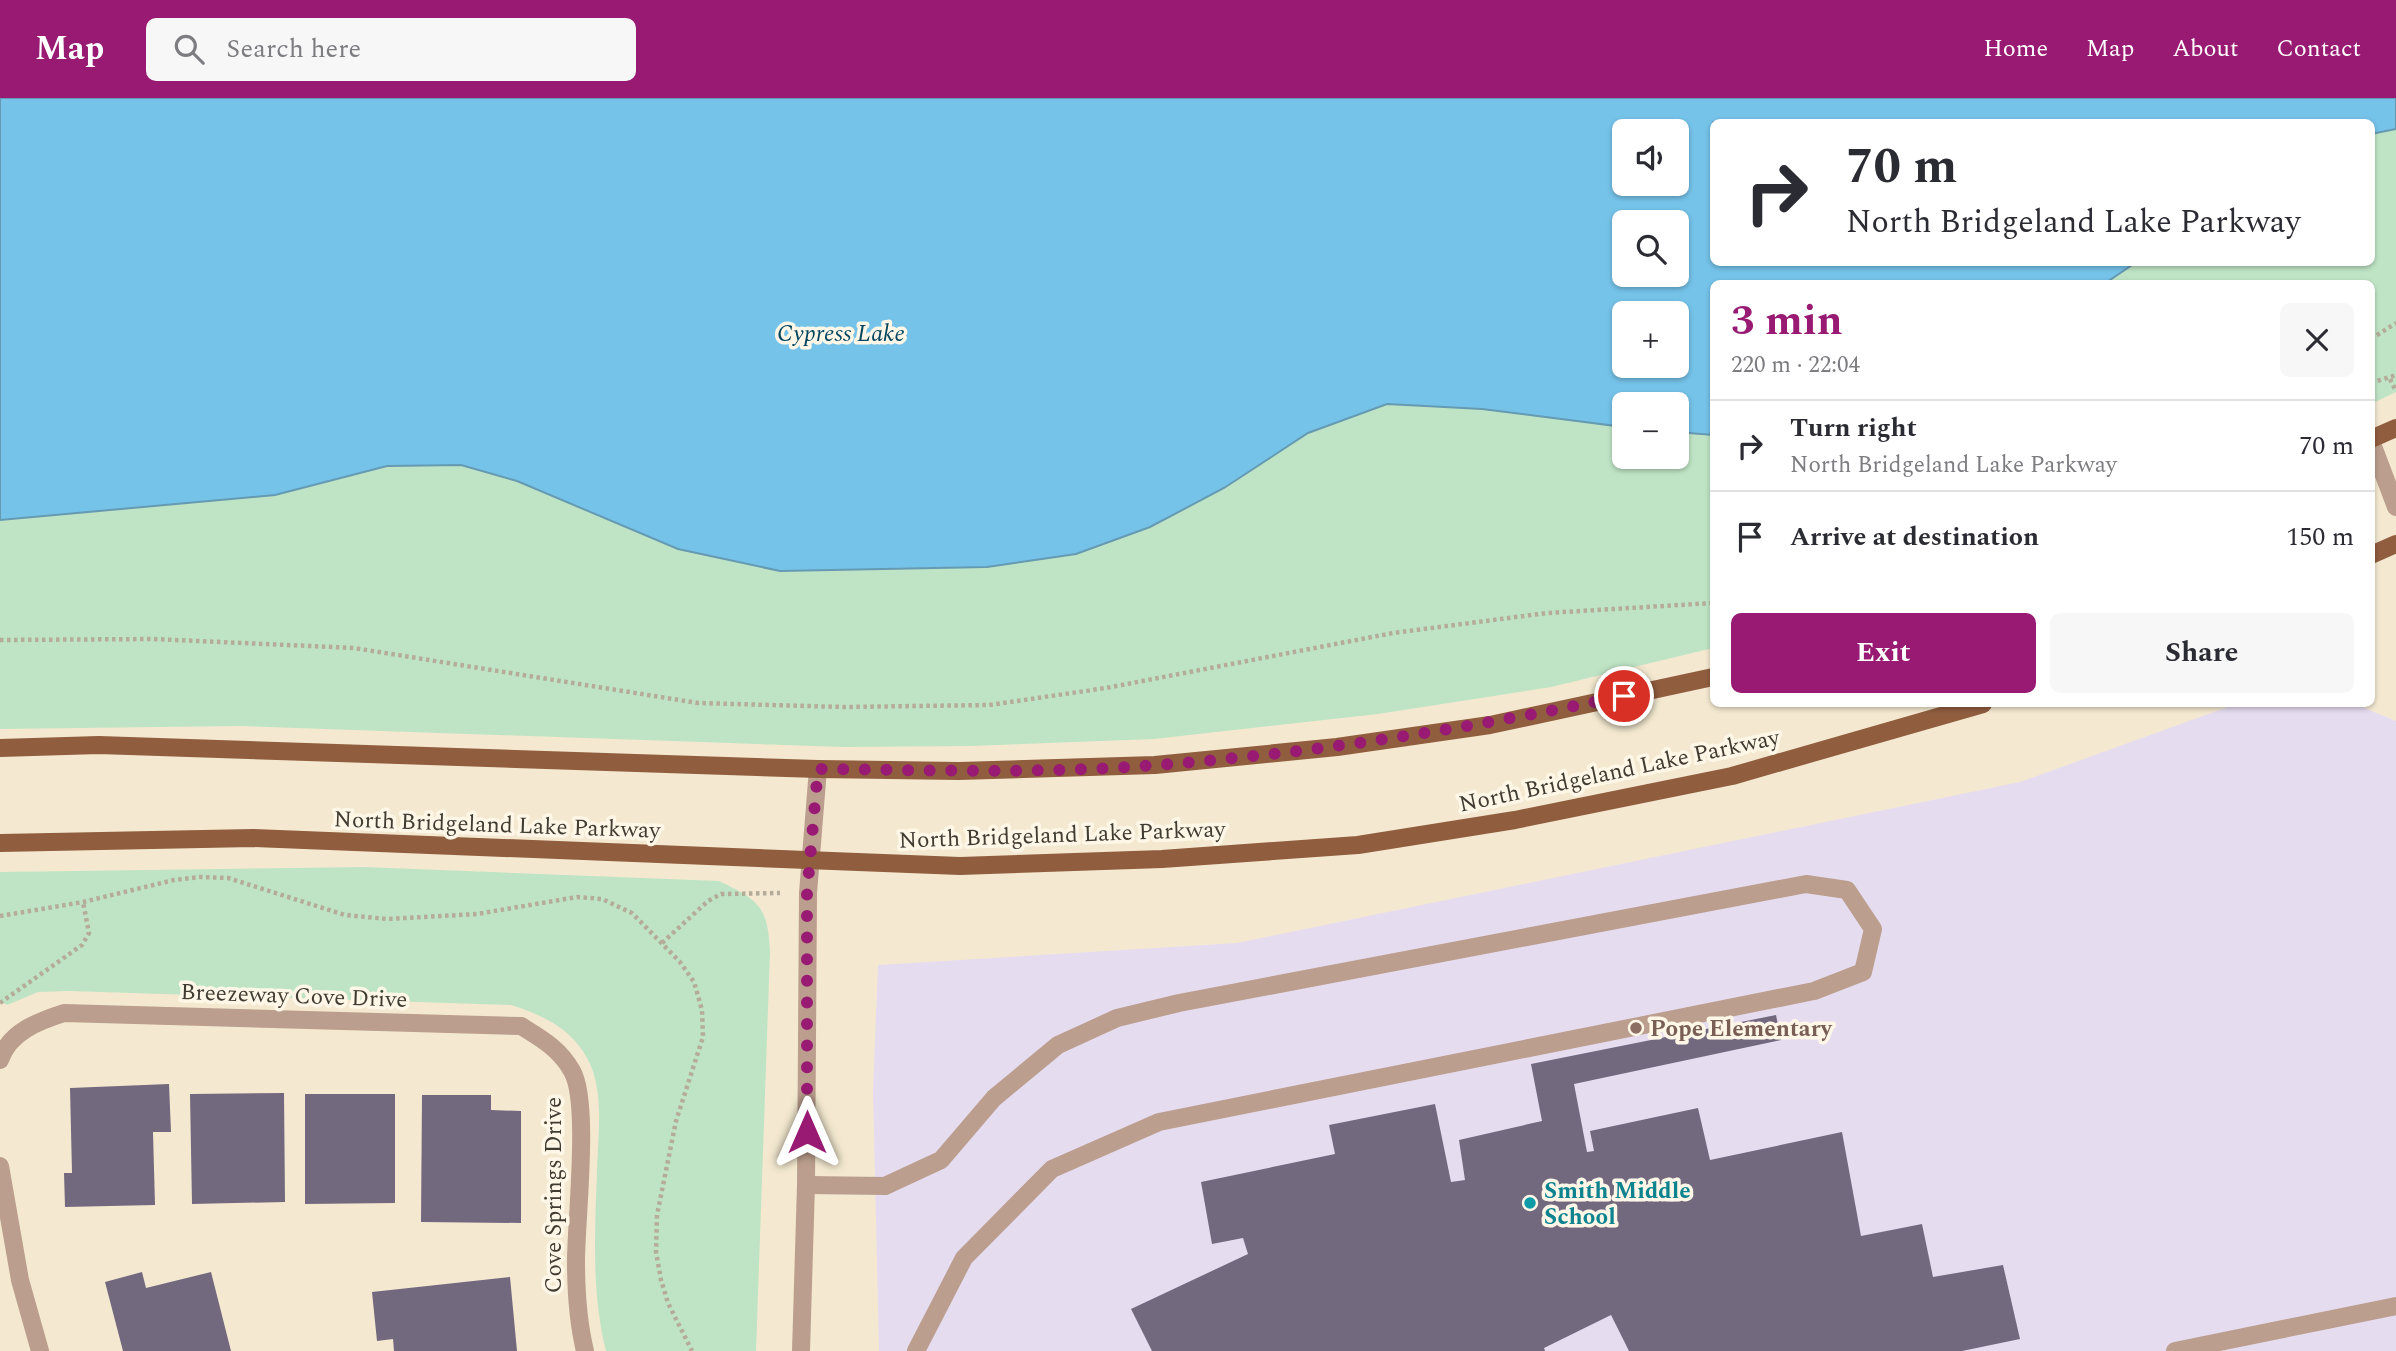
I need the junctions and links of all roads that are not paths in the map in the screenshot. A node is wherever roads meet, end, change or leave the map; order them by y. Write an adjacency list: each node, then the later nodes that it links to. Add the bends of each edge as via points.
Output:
1 (2396, 428): 2 (main road)
2 (2375, 438)
3 (2375, 451): 4 (street)
4 (2396, 506)
5 (2396, 544): 6 (main road)
6 (2375, 553)
7 (1710, 678): 10 (main road, via 1490,725 1181,763 959,771)
8 (1973, 707): 12 (main road, North Bridgeland Lake Parkway, via 1732,776 1515,820 1358,845 1162,859 960,866)
9 (0, 748): 10 (main road, via 99,745)
10 (818, 769): 12 (street)
11 (0, 843): 12 (main road, North Bridgeland Lake Parkway, via 253,838)
12 (810, 861): 16 (street)
13 (553, 1045): 14 (street, Breezeway Cove Drive, via 521,1026 64,1013 31,1024); 19 (street, Cove Springs Drive, via 573,1072 581,1100 576,1263)
14 (0, 1060)
15 (0, 1166): 18 (street, via 20,1280)
16 (806, 1185): 20 (street); 21 (street, via 885,1186 941,1160 993,1098 1058,1045 1117,1018 1806,884 1847,890 1873,929 1863,972 1814,990 1159,1122 1052,1169 964,1258)
17 (2396, 1306): 22 (street)
18 (40, 1351)
19 (585, 1351)
20 (801, 1351)
21 (916, 1351)
22 (2175, 1351)

